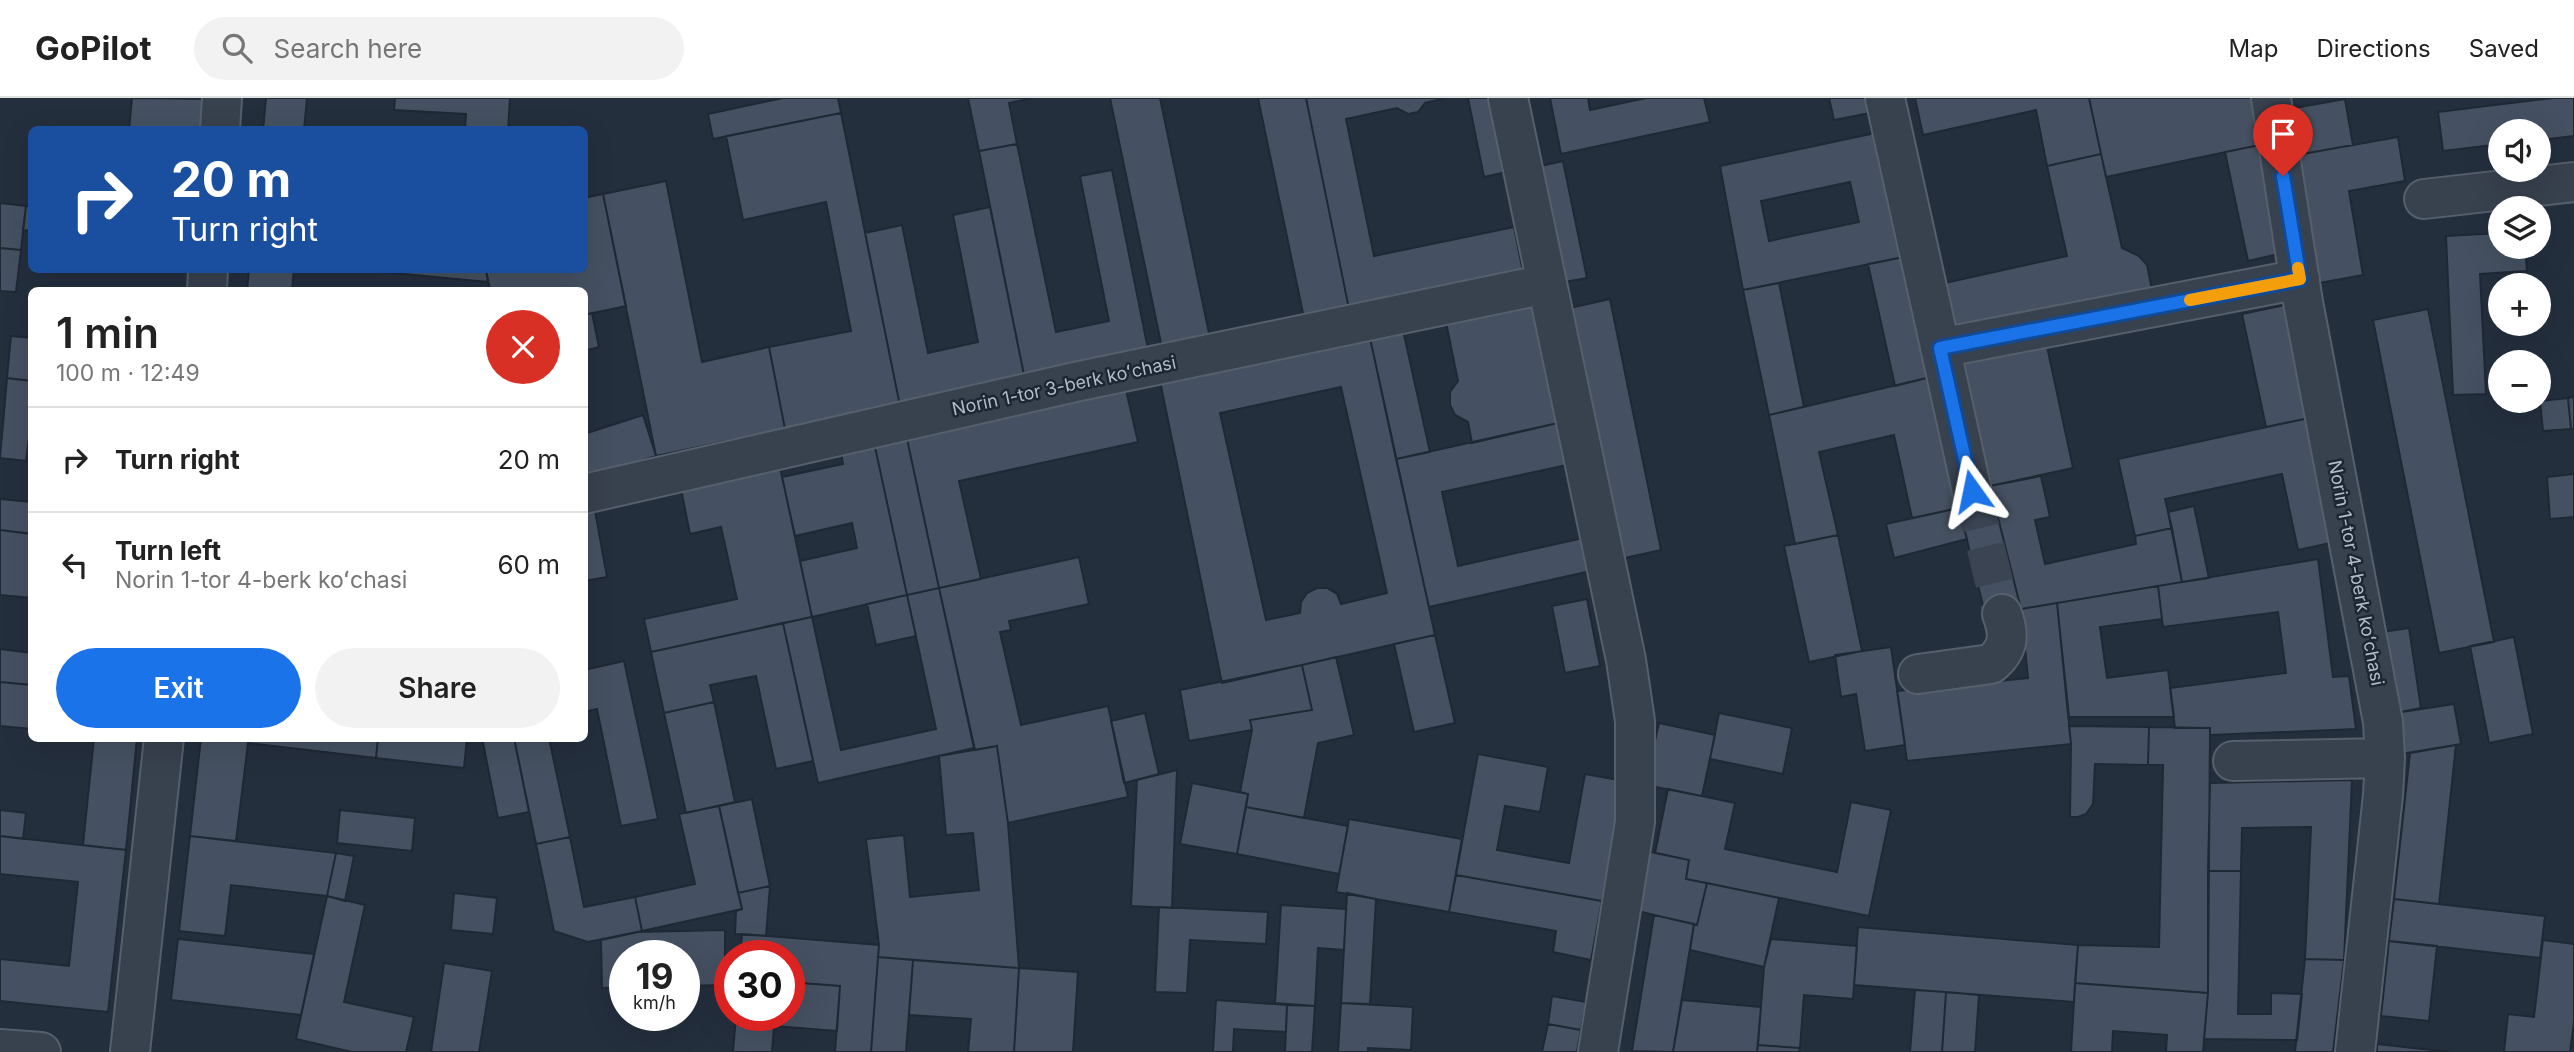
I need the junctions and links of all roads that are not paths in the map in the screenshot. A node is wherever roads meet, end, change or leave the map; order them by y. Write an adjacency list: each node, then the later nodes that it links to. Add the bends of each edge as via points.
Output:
1 (222, 98): 5 (street)
2 (1508, 98): 9 (street)
3 (1885, 98): 10 (street)
4 (2271, 98): 8 (street, Norin 1-tor 4-berk koʻchasi)
5 (220, 126)
6 (2574, 182): 7 (street)
7 (2424, 199)
8 (2300, 279): 10 (street); 16 (street, Norin 1-tor 4-berk koʻchasi, via 2376,678)
9 (1546, 284): 12 (street, Norin 1-tor 3-berk koʻchasi, via 1075,382); 21 (street, via 1635,721 1636,822)
10 (1940, 348): 11 (street)
11 (1972, 491)
12 (588, 493)
13 (2002, 614): 14 (street, via 2007,646 1991,663)
14 (1918, 674)
15 (164, 742): 20 (street)
16 (2385, 758): 17 (street); 22 (street, Norin 1-tor 4-berk koʻchasi)
17 (2232, 761)
18 (0, 1049): 19 (street)
19 (41, 1052)
20 (130, 1052)
21 (1598, 1052)
22 (2355, 1052)

